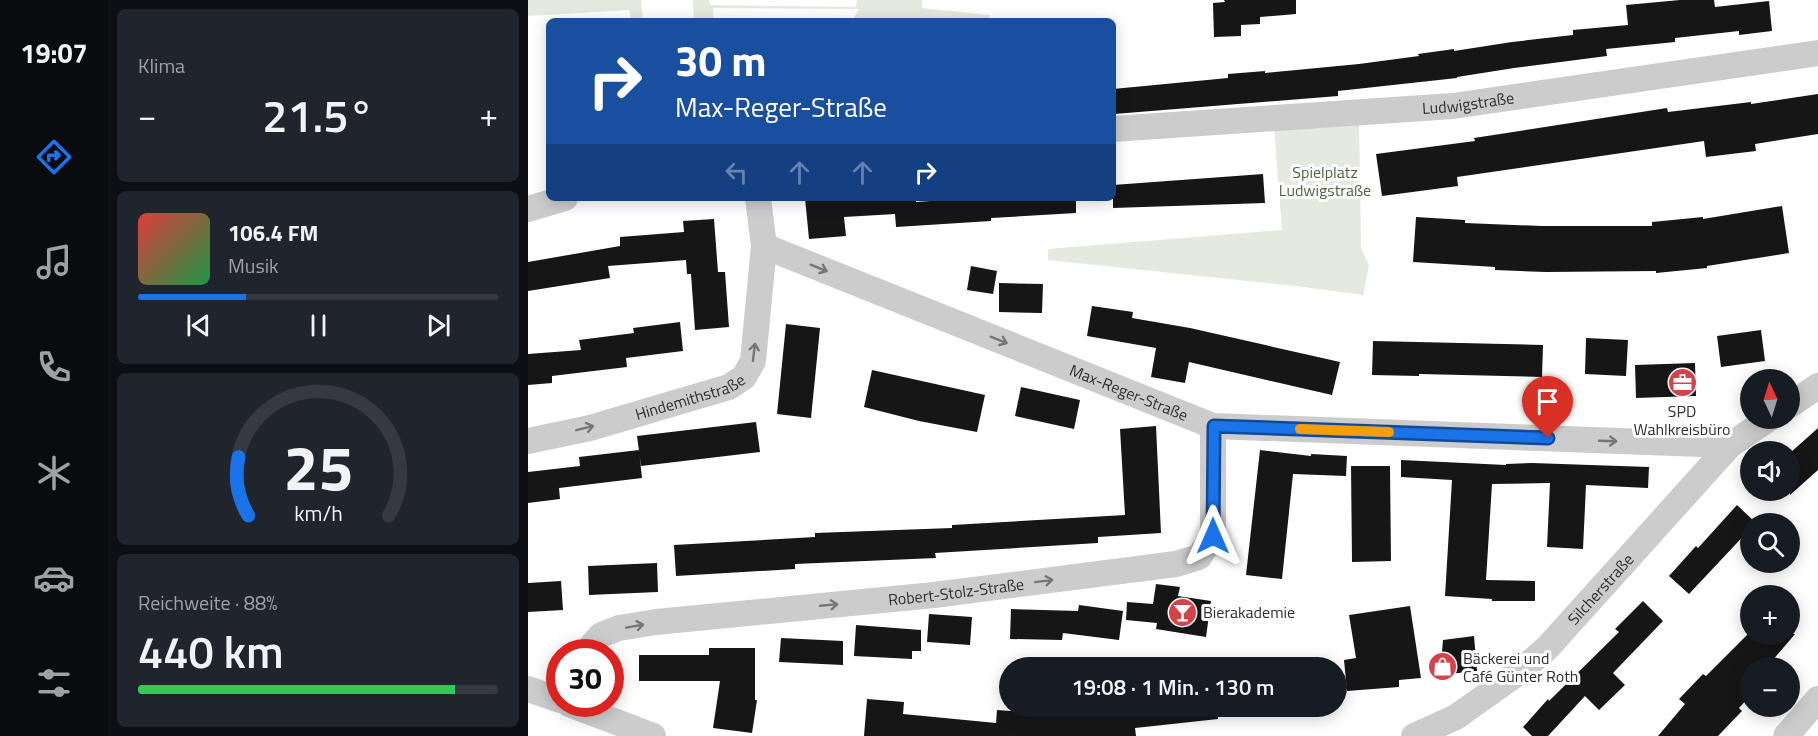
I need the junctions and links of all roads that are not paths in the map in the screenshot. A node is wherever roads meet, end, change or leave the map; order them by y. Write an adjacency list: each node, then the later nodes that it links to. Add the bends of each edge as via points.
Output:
1 (1818, 53): 2 (street, Ludwigstraße, via 1454,106)
2 (1116, 129)
3 (554, 201): 5 (street)
4 (758, 201): 6 (street, Hindemithstraße)
5 (528, 208)
6 (764, 246): 9 (street, Max-Reger-Straße, one-way to 9); 11 (street, Hindemithstraße, one-way to 6, via 590,428 729,387 744,377 753,361)
7 (1818, 386): 8 (street)
8 (1800, 398)
9 (1214, 426): 12 (street, Max-Reger-Straße, one-way to 12); 13 (street, Robert-Stolz-Straße, one-way to 9, via 619,628 656,622 934,595 1176,564 1199,557 1213,536)
10 (1754, 429): 12 (street, Silcherstraße)
11 (528, 441)
12 (1730, 445): 19 (street, Silcherstraße, via 1548,647 1456,717)
13 (597, 639)
14 (528, 688): 15 (street)
15 (546, 694)
16 (1818, 699): 20 (street)
17 (605, 717): 18 (street)
18 (653, 736)
19 (1414, 736)
20 (1786, 736)

